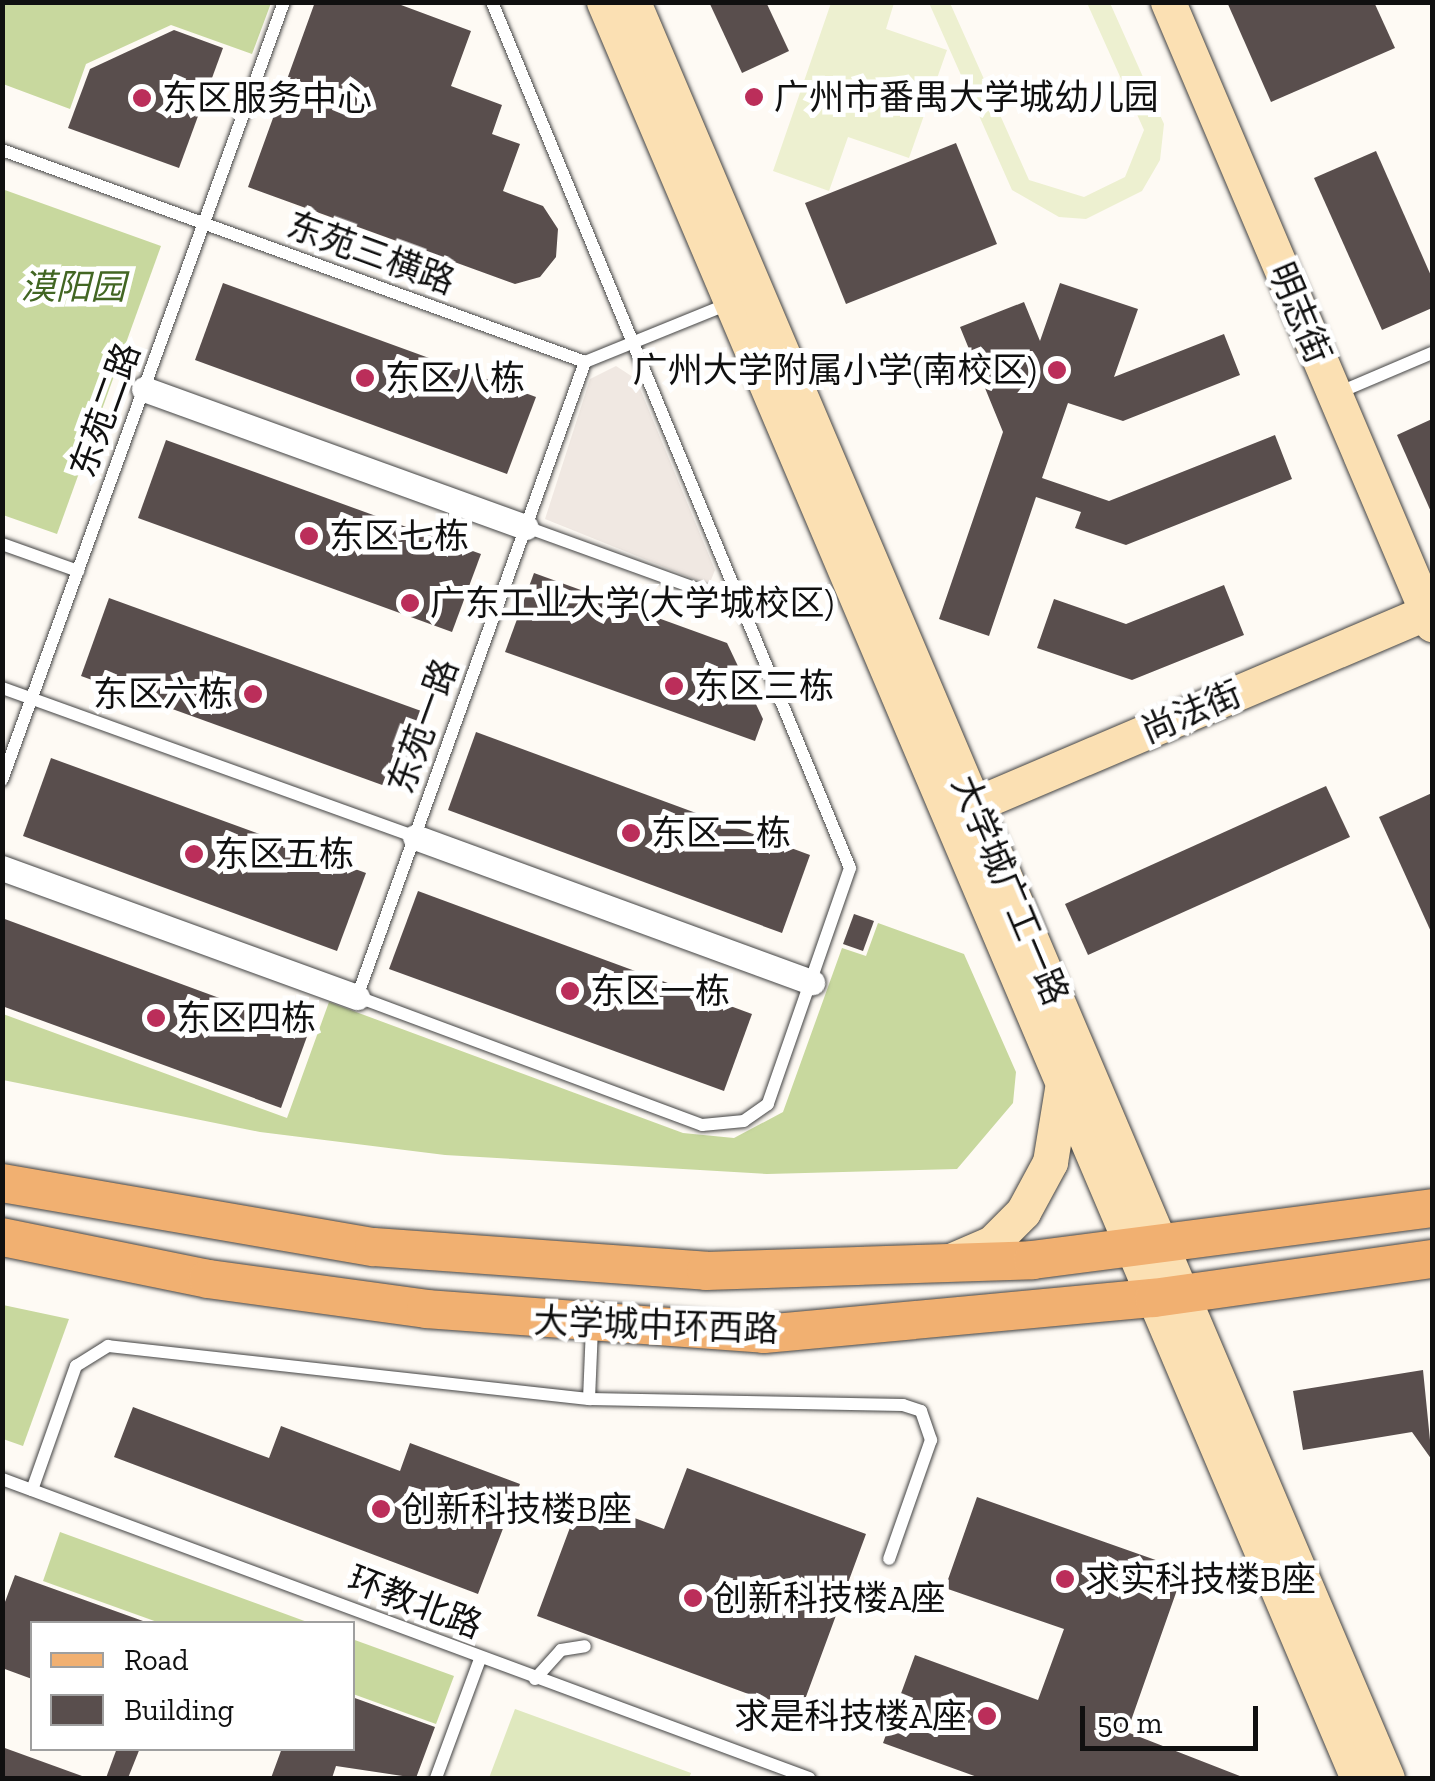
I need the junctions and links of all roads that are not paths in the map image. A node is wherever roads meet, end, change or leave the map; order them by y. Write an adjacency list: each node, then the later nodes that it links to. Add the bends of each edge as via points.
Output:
1 (284, 2): 7 (lane, 东苑二路)
2 (492, 2): 9 (lane)
3 (604, 2): 22 (main road, 大学城广工一路)
4 (632, 2): 22 (main road, 大学城广工一路)
5 (1168, 2): 13 (main road, 明志街)
6 (2, 150): 7 (lane, 东苑三横路)
7 (202, 224): 11 (lane, 东苑三横路); 12 (lane, 东苑二路)
8 (718, 308): 9 (lane)
9 (630, 344): 11 (lane); 17 (lane)
10 (1432, 353): 13 (lane)
11 (585, 362): 14 (lane, 东苑一路)
12 (144, 389): 14 (street); 16 (lane, 东苑二路)
13 (1335, 395): 18 (main road, 明志街)
14 (526, 528): 17 (lane); 23 (lane, 东苑一路)
15 (2, 544): 16 (lane)
16 (78, 571): 20 (lane, 东苑二路)
17 (739, 604): 25 (lane, via 850,868)
18 (1431, 615): 22 (main road, 尚法街)
19 (2, 688): 20 (lane)
20 (32, 698): 21 (lane, 东苑二路); 23 (lane)
21 (2, 780)
22 (961, 810): 27 (main road, 大学城广工一路); 31 (main road, 大学城广工一路)
23 (415, 837): 25 (street); 26 (lane, 东苑一路)
24 (2, 868): 26 (street)
25 (812, 982): 26 (lane, via 768,1104 711,1126)
26 (356, 997)
27 (1061, 1078): 31 (main road, 大学城广工一路); 33 (main road, via 1060,1130 1037,1190 992,1243)
28 (2, 1183): 33 (main road, 大学城中环西路, via 297,1236 525,1264 760,1271)
29 (1432, 1208): 31 (main road, 大学城中环西路)
30 (2, 1237): 35 (main road, 大学城中环西路, via 208,1279)
31 (1148, 1249): 33 (main road, 大学城中环西路); 34 (main road, 大学城广工一路)
32 (1432, 1259): 34 (main road, 大学城中环西路)
33 (944, 1264)
34 (1168, 1297): 35 (main road, 大学城中环西路, via 764,1334); 45 (main road, 大学城广工一路); 46 (main road, 大学城广工一路)
35 (592, 1327): 36 (lane)
36 (588, 1400): 38 (lane, via 108,1346 76,1366); 39 (lane, via 920,1412 931,1440)
37 (2, 1479): 38 (lane, 环教北路)
38 (32, 1490): 41 (lane, 环教北路)
39 (889, 1559)
40 (585, 1646): 42 (lane, via 558,1651)
41 (480, 1659): 42 (lane, 环教北路); 44 (lane)
42 (535, 1679): 43 (lane, 环教北路)
43 (802, 1777)
44 (436, 1778)
45 (1358, 1778)
46 (1387, 1778)

